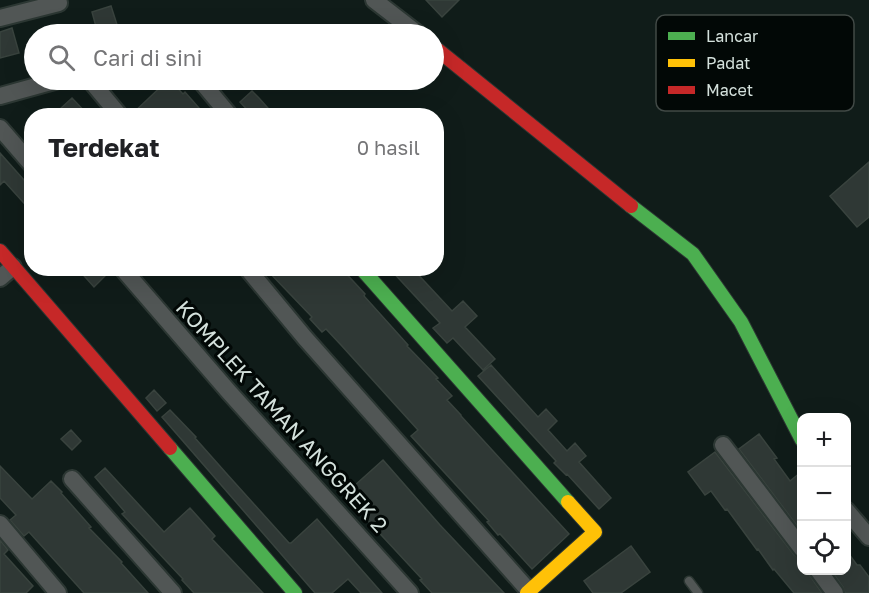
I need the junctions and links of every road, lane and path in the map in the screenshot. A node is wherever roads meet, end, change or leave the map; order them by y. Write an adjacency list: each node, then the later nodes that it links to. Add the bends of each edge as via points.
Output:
1 (374, 0): 4 (street)
2 (59, 3): 3 (street)
3 (0, 18)
4 (405, 24)
5 (444, 55): 20 (street, via 693,254 741,322)
6 (24, 89): 9 (street)
7 (98, 90): 10 (street)
8 (208, 90): 11 (street)
9 (0, 96)
10 (113, 108)
11 (223, 108)
12 (0, 128): 13 (street)
13 (24, 156)
14 (0, 251): 15 (street)
15 (13, 267): 19 (street); 32 (street)
16 (129, 276): 33 (street, KOMPLEK TAMAN ANGGREK 2)
17 (254, 276): 29 (street)
18 (368, 276): 29 (street, via 595,532)
19 (0, 278)
20 (797, 432)
21 (723, 445): 26 (street)
22 (72, 479): 31 (street)
23 (851, 516): 25 (street)
24 (0, 524): 30 (street)
25 (869, 537)
26 (797, 544)
27 (822, 575): 35 (street)
28 (689, 581): 34 (lane)
29 (528, 592)
30 (58, 593)
31 (173, 593)
32 (295, 593)
33 (410, 593)
34 (698, 593)
35 (835, 593)

